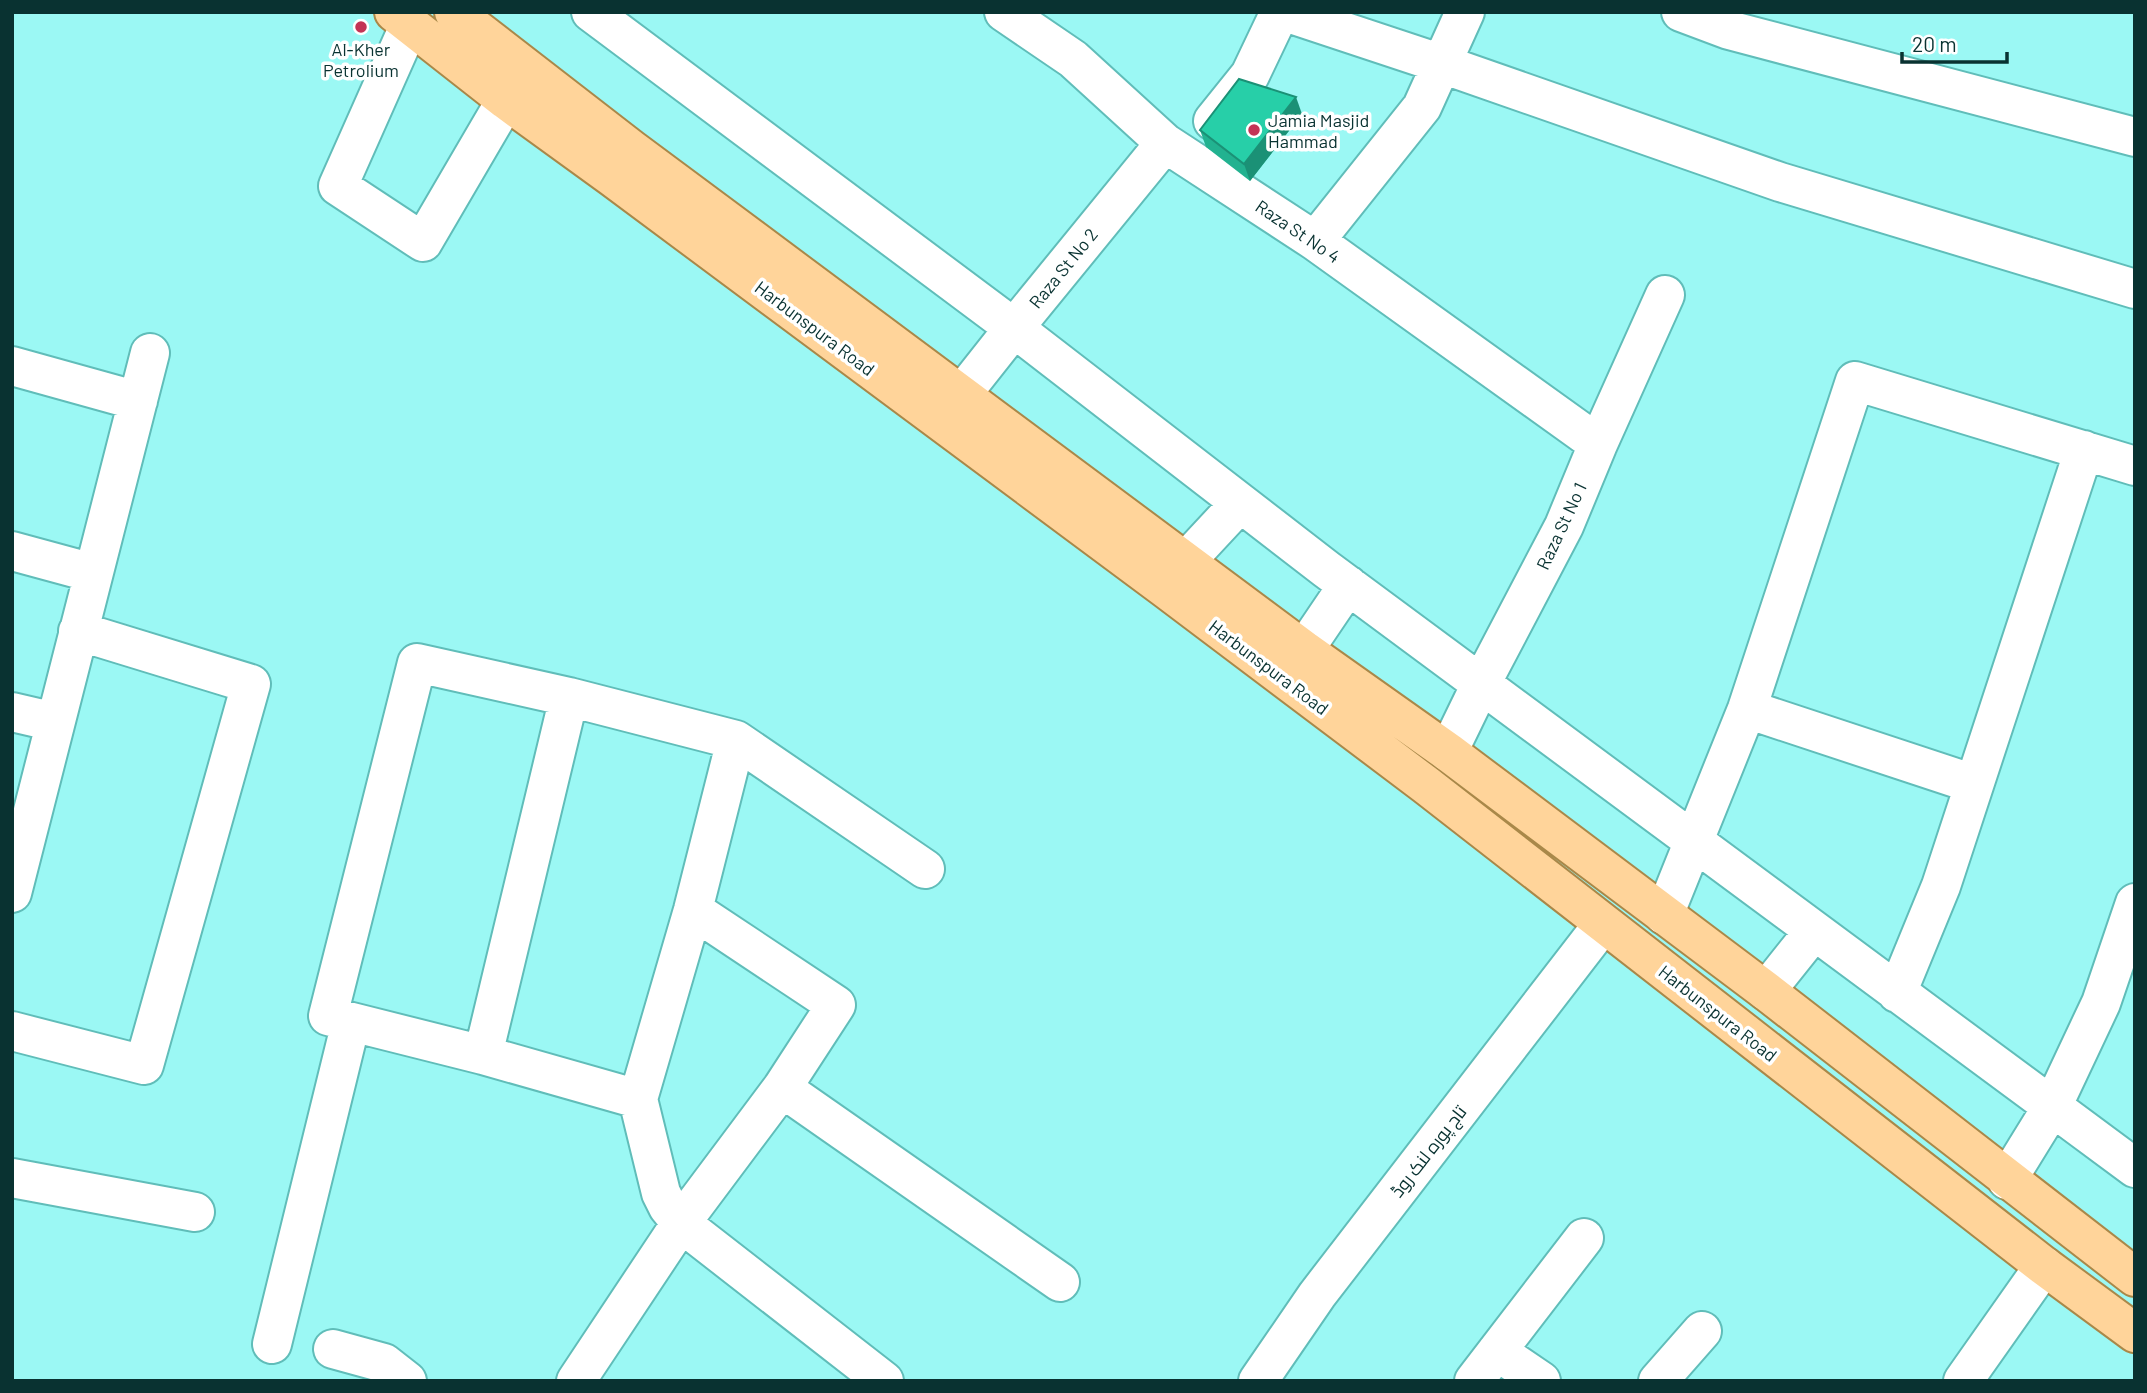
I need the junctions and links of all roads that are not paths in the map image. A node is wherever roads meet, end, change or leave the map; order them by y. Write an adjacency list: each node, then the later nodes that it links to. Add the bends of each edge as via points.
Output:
1 (454, 12): 12 (main road, Harbunspura Road)
2 (592, 12): 16 (street)
3 (1004, 12): 11 (street, Raza St No 4, via 1073,59)
4 (1282, 12): 8 (street); 11 (street, Raza St No 2, via 1250,75)
5 (1465, 12): 8 (street)
6 (1681, 12): 10 (street, via 1729,30)
7 (402, 18): 9 (main road, Harbunspura Road); 9 (street, via 338,186 423,242)
8 (1442, 64): 13 (street, via 1422,107); 14 (street, via 1780,183)
9 (506, 100): 12 (main road, Harbunspura Road)
10 (2135, 137)
11 (1175, 149): 13 (street, Raza St No 4); 16 (street, Raza St No 2)
12 (621, 163): 19 (main road, Harbunspura Road); 39 (main road, Harbunspura Road, via 1156,581)
13 (1315, 241): 21 (street, Raza St No 4)
14 (2135, 289)
15 (1665, 295): 21 (street, Raza St No 1)
16 (1014, 328): 19 (street, Raza St No 2); 24 (street)
17 (150, 353): 20 (street)
18 (12, 366): 20 (street)
19 (961, 395): 26 (main road, Harbunspura Road)
20 (138, 401): 27 (street)
21 (1598, 444): 31 (street, Raza St No 1, via 1564,526)
22 (2084, 450): 23 (street); 33 (street, via 1855,381); 38 (street)
23 (2135, 466)
24 (1240, 503): 26 (street); 28 (street)
25 (12, 551): 27 (street)
26 (1186, 561): 30 (main road, Harbunspura Road)
27 (93, 573): 29 (street)
28 (1348, 585): 30 (street); 31 (street)
29 (78, 631): 35 (street); 51 (street, via 265,687 144,1065)
30 (1304, 650): 37 (main road, Harbunspura Road)
31 (1481, 684): 37 (street, Raza St No 1); 40 (street)
32 (569, 697): 36 (street); 50 (street, via 417,663 328,1016); 52 (street)
33 (1747, 709): 38 (street); 40 (street)
34 (12, 712): 35 (street)
35 (55, 722): 42 (street)
36 (736, 740): 41 (street); 44 (street)
37 (1448, 752): 39 (main road); 45 (main road, Harbunspura Road)
38 (1975, 784): 49 (street, via 1941,886)
39 (1426, 785): 46 (main road, Harbunspura Road)
40 (1695, 842): 45 (street); 47 (street)
41 (925, 869)
42 (14, 880)
43 (2135, 903): 55 (street, via 2101,1003)
44 (693, 910): 53 (street, via 836,1005); 54 (street)
45 (1664, 915): 48 (main road, Harbunspura Road)
46 (1603, 924): 62 (main road, Harbunspura Road); 73 (street, تاج پورہ لنک روڈ, via 1317,1295)
47 (1814, 931): 48 (street); 49 (street)
48 (1766, 991): 58 (main road, Harbunspura Road)
49 (1897, 993): 55 (street)
50 (351, 1022): 52 (street); 67 (street)
51 (12, 1031)
52 (483, 1055): 54 (street)
53 (782, 1088): 60 (street); 64 (street)
54 (638, 1099): 60 (street, via 660,1193)
55 (2052, 1107): 56 (street); 58 (street)
56 (2135, 1168)
57 (12, 1178): 59 (street)
58 (2007, 1180): 63 (main road, Harbunspura Road)
59 (195, 1212)
60 (681, 1223): 71 (street); 72 (street)
61 (1584, 1237): 69 (street)
62 (2043, 1266): 66 (main road, Harbunspura Road); 77 (street)
63 (2135, 1277)
64 (1060, 1282)
65 (1702, 1331): 76 (street)
66 (2135, 1334)
67 (272, 1344)
68 (333, 1349): 70 (street, via 384,1363)
69 (1497, 1351): 74 (street); 75 (street)
70 (407, 1381)
71 (576, 1381)
72 (884, 1381)
73 (1258, 1381)
74 (1474, 1381)
75 (1541, 1381)
76 (1658, 1381)
77 (1964, 1381)

